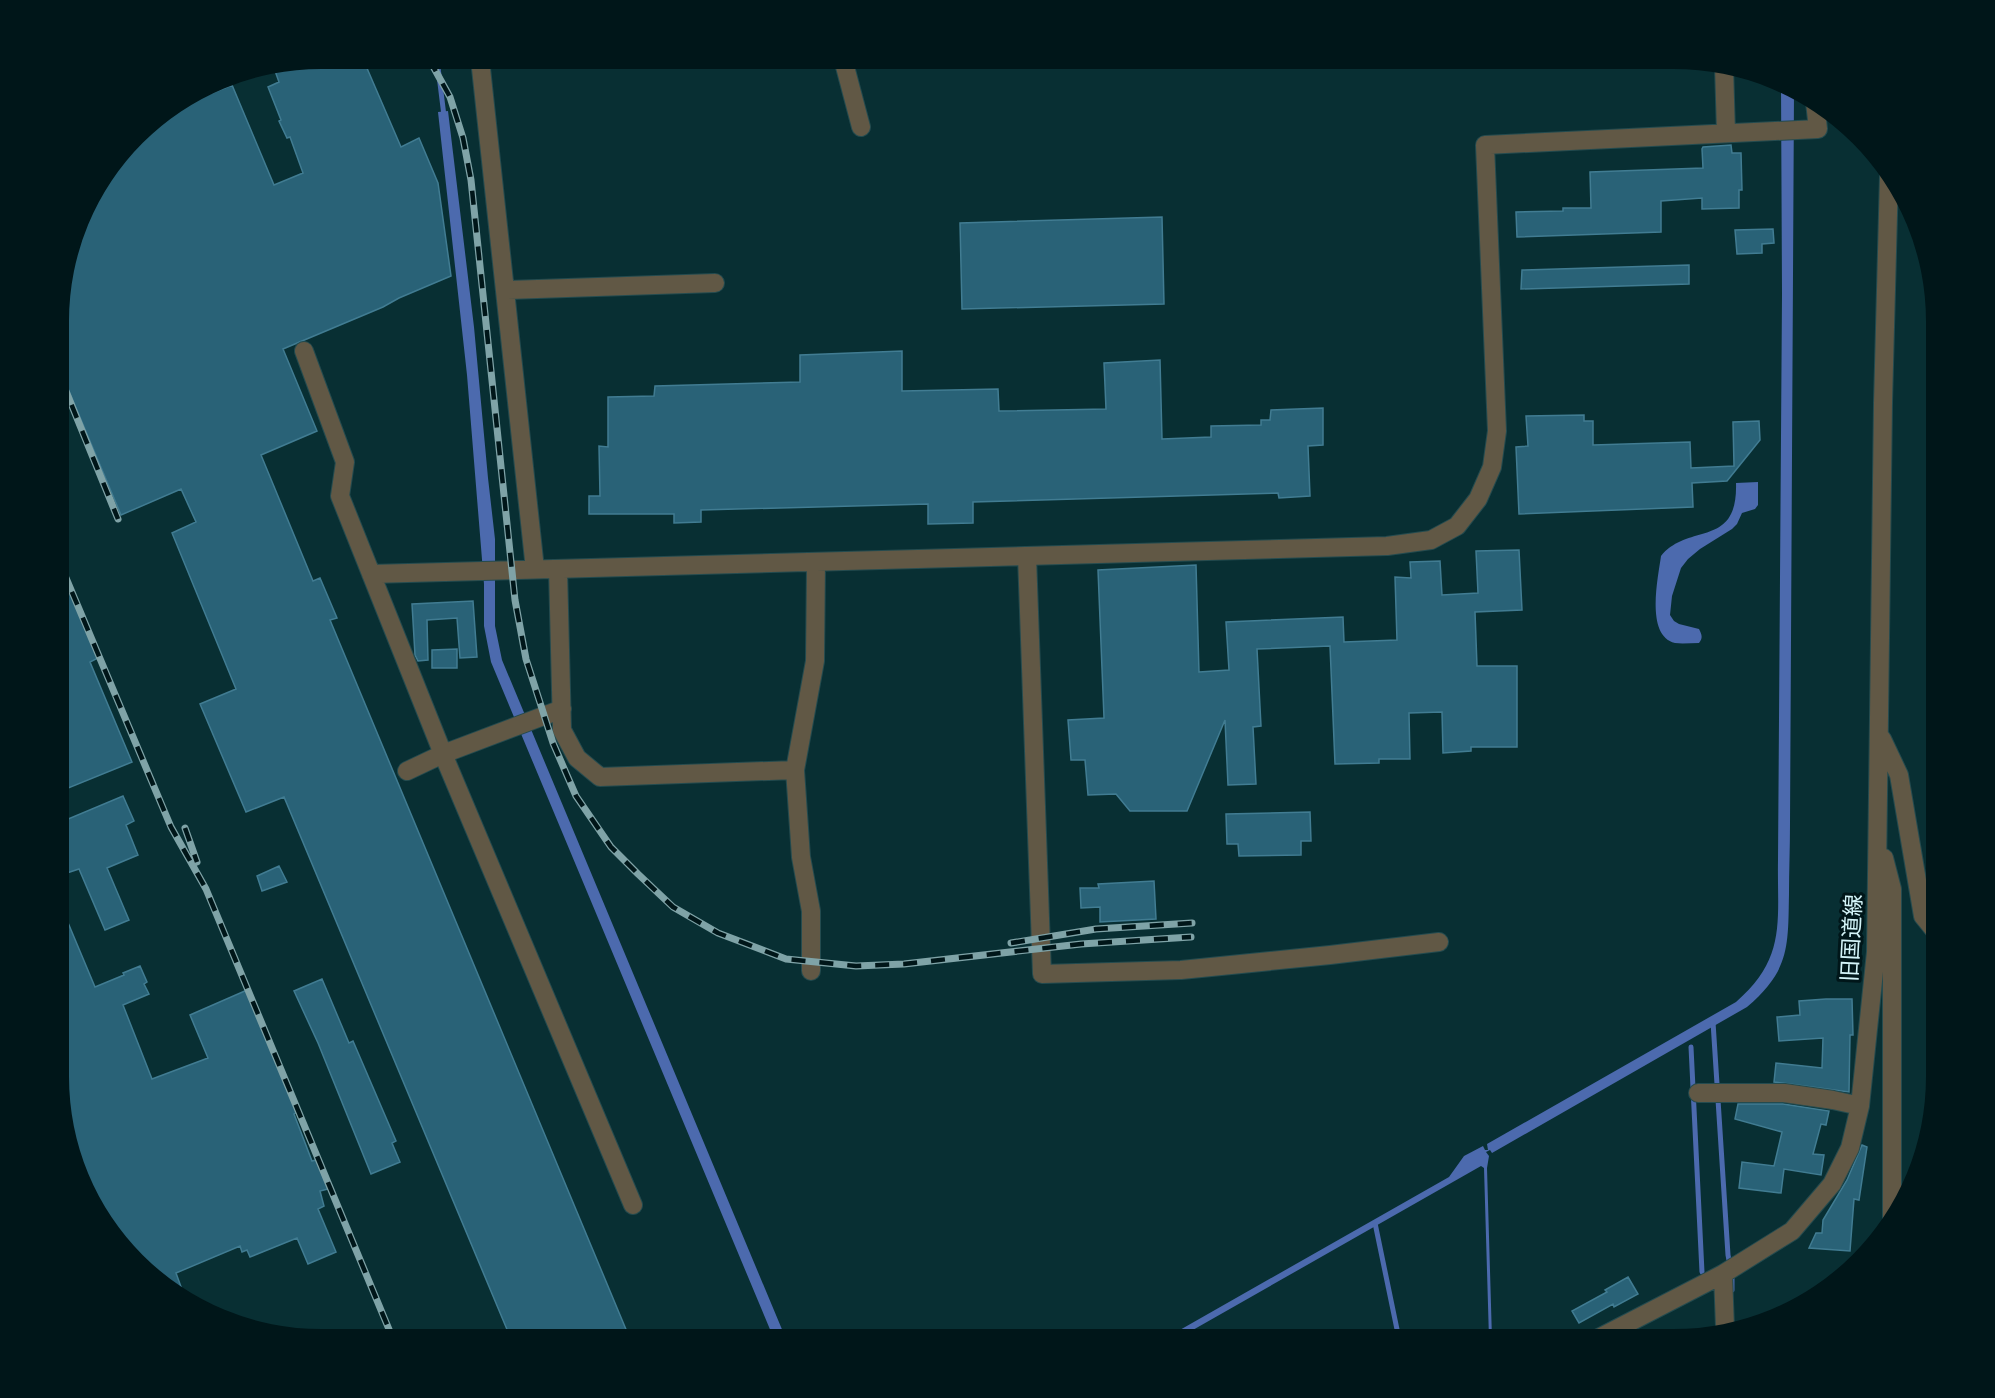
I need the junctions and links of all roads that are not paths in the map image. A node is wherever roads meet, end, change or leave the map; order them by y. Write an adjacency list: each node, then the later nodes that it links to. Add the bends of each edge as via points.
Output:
1 (481, 69): 9 (street)
2 (846, 69): 5 (street)
3 (1724, 74): 6 (street)
4 (1816, 113): 6 (street, via 1818,129)
5 (861, 127)
6 (1726, 133): 11 (street, via 1485,144 1497,431 1492,467 1478,499 1457,526 1431,540 1387,546)
7 (1889, 189): 17 (street, 旧国道線, via 1882,403)
8 (715, 283): 9 (street)
9 (505, 290): 13 (street)
10 (304, 351): 15 (street, via 345,462 340,496)
11 (1027, 556): 12 (street); 23 (street, via 1042,974 1181,970)
12 (816, 562): 14 (street); 20 (street, via 815,661)
13 (535, 569): 14 (street); 15 (street)
14 (558, 569): 16 (street)
15 (371, 574): 18 (street)
16 (561, 709): 18 (street); 20 (street, via 562,730 577,758 600,777)
17 (1880, 735): 21 (street, 旧国道線); 22 (street, via 1899,775)
18 (442, 754): 19 (street); 28 (street)
19 (407, 771)
20 (795, 771): 24 (street, via 801,857 811,911)
21 (1878, 841): 26 (street, 旧国道線, via 1876,952); 27 (street, via 1893,889)
22 (1926, 920)
23 (1439, 942)
24 (811, 971)
25 (1698, 1093): 26 (street, via 1784,1093)
26 (1860, 1106): 29 (street, 旧国道線, via 1850,1148 1832,1184 1814,1207 1792,1231)
27 (1892, 1203)
28 (633, 1205)
29 (1723, 1274): 30 (street); 31 (street, 旧国道線)
30 (1725, 1324)
31 (1618, 1329)

